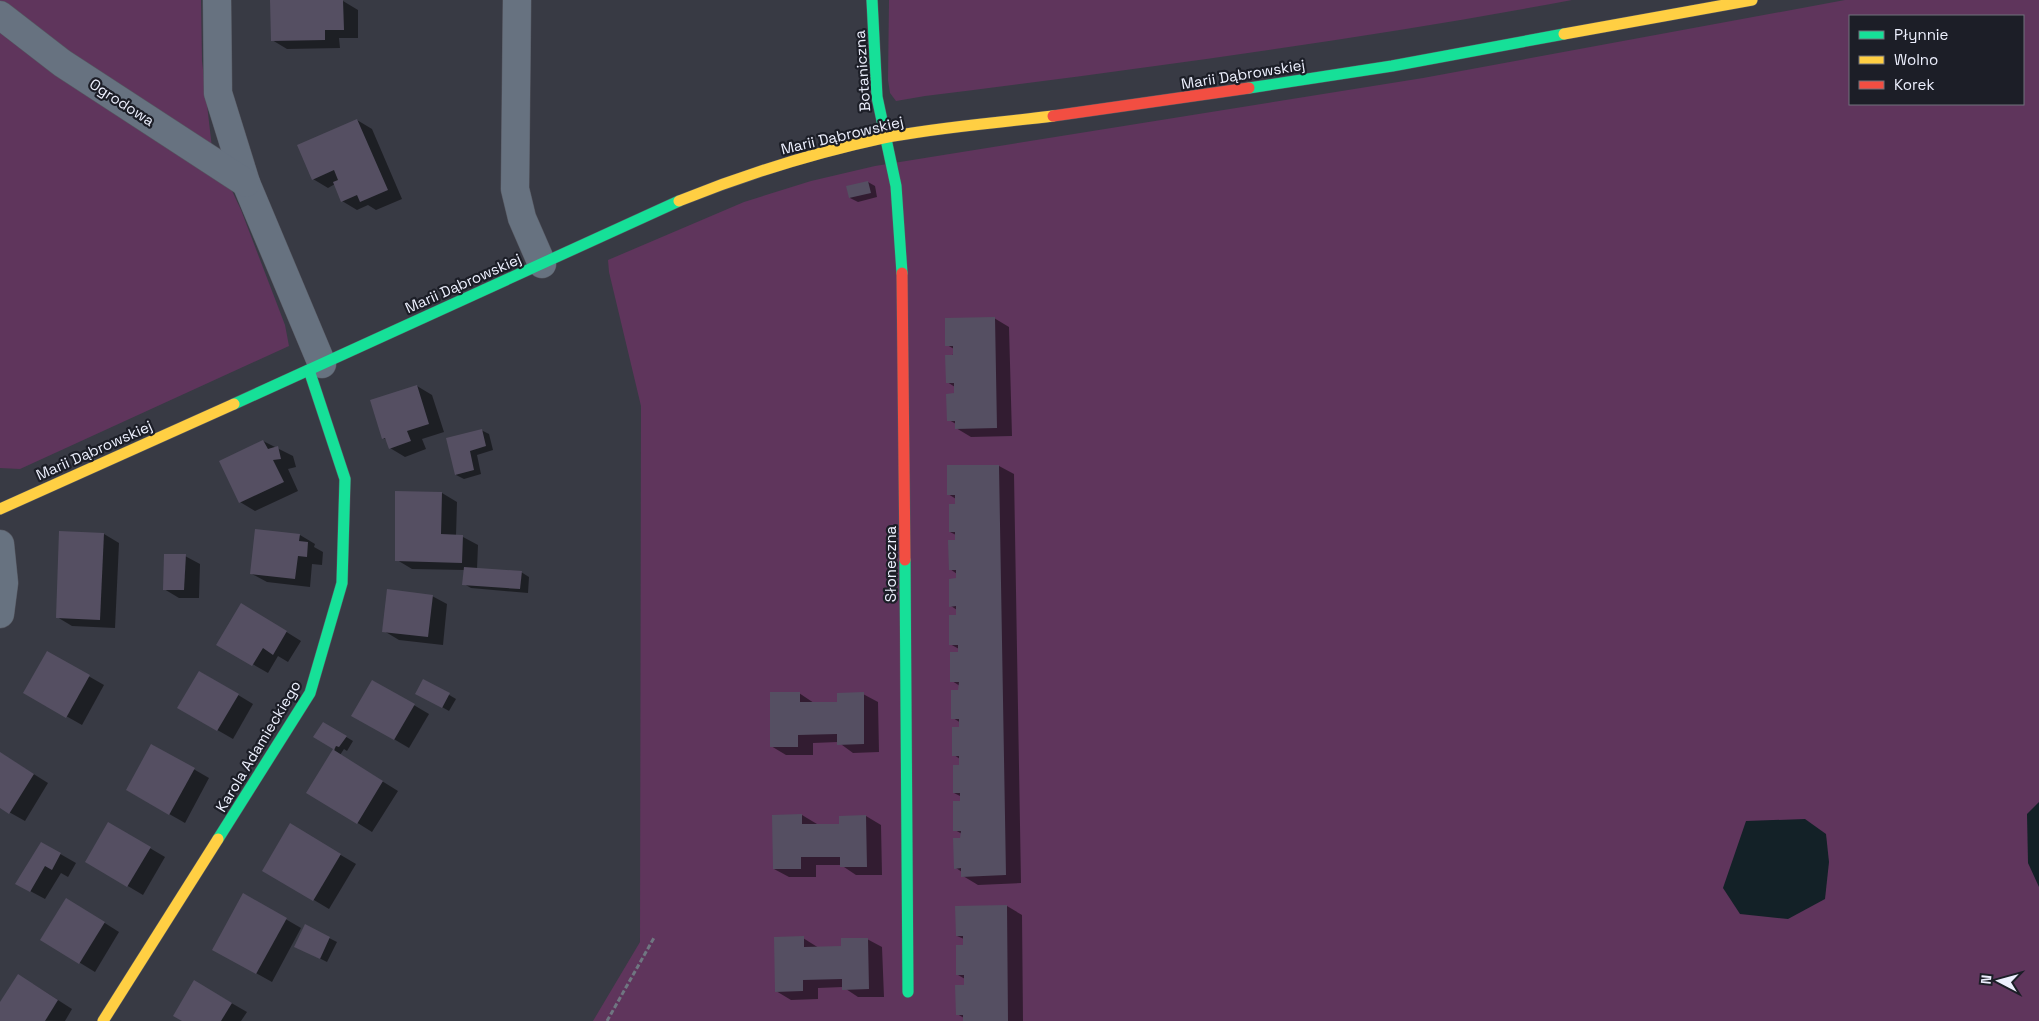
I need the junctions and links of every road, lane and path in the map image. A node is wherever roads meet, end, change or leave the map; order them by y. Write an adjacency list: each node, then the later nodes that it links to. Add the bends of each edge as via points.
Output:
1 (217, 0): 7 (street, via 218,93)
2 (516, 0): 8 (street, via 515,189 522,218)
3 (872, 0): 6 (street, Botaniczna, via 876,96)
4 (1752, 0): 6 (street, Marii Dąbrowskiej, via 1392,66 1171,100)
5 (0, 15): 7 (street, Ogrodowa, via 62,63)
6 (885, 138): 8 (street, Marii Dąbrowskiej, via 814,154 738,177 660,208); 14 (street, Słoneczna, via 896,186 903,296)
7 (246, 184): 9 (street)
8 (542, 264): 9 (street, Marii Dąbrowskiej)
9 (316, 367): 10 (street, Marii Dąbrowskiej); 15 (street, Karola Adamieckiego, via 345,479 342,583 310,693)
10 (0, 509)
11 (0, 544): 12 (street, via 4,583)
12 (0, 614)
13 (655, 936): 16 (path)
14 (908, 992)
15 (103, 1021)
16 (607, 1021)

